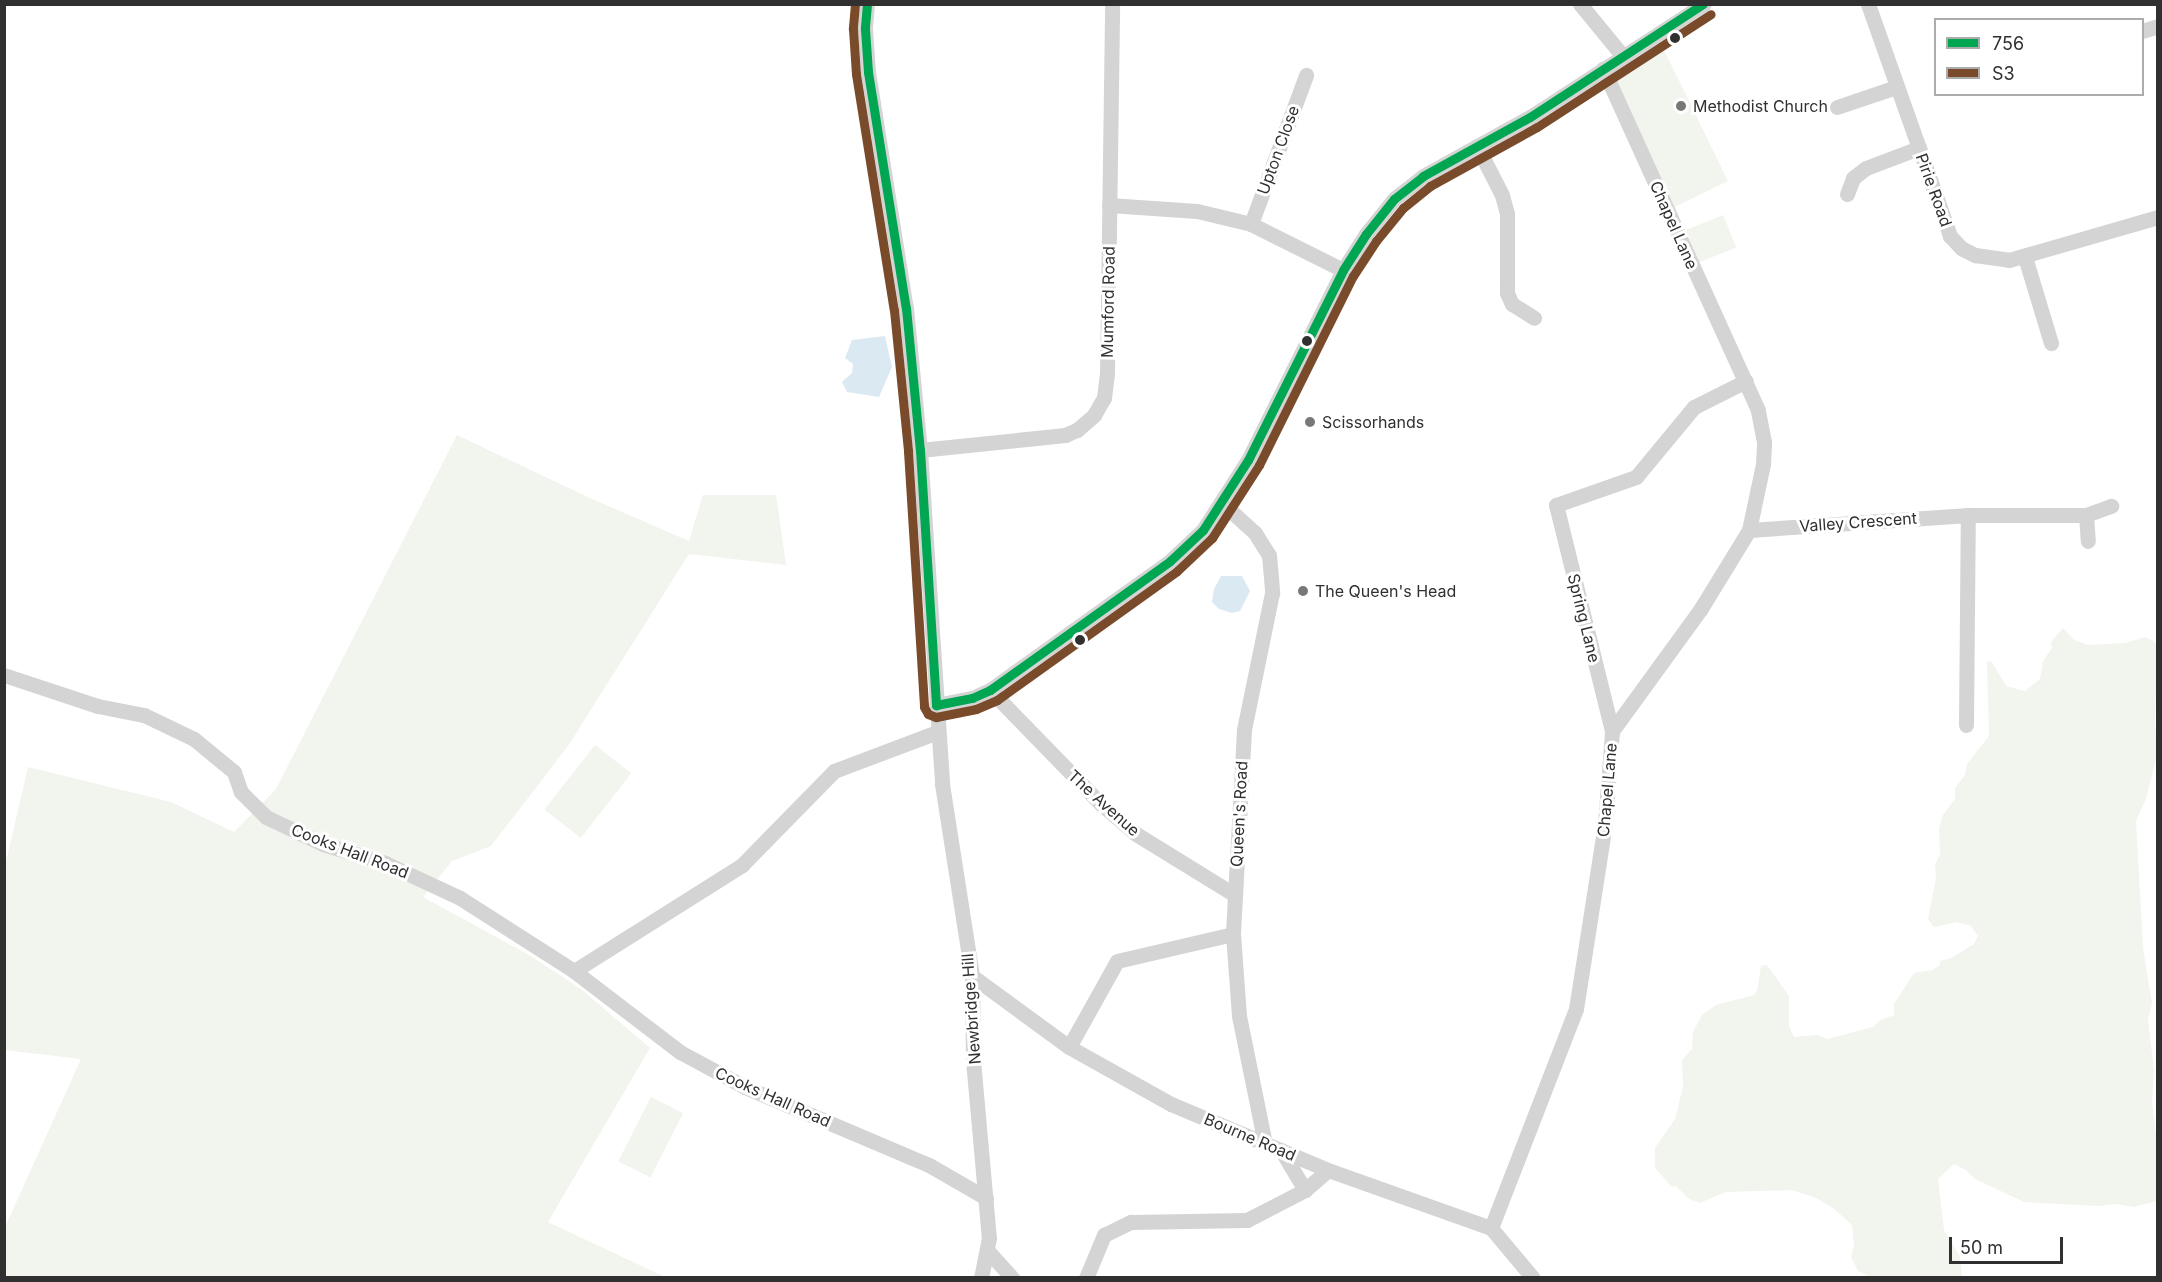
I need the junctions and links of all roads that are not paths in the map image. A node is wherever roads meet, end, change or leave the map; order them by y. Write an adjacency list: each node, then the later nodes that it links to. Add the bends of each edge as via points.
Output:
1 (867, 4): 22 (street, Newbridge Hill, via 868,72 906,308)
2 (1112, 4): 14 (street, Mumford Road)
3 (1580, 4): 6 (street)
4 (1704, 4): 6 (street)
5 (1868, 4): 9 (street, Pirie Road)
6 (1622, 55): 7 (street)
7 (1603, 68): 11 (street, via 1530,117); 21 (street, Chapel Lane)
8 (1306, 75): 16 (street, Upton Close)
9 (1896, 87): 10 (street); 12 (street, Pirie Road)
10 (1837, 107)
11 (1477, 146): 18 (street, via 1423,176 1394,199); 19 (street, via 1507,213 1507,293 1512,304)
12 (1918, 148): 13 (street, via 1866,168 1853,178); 17 (street, Pirie Road, via 1948,230 1961,248 1991,259)
13 (1847, 194)
14 (1109, 205): 16 (street, via 1197,210); 22 (street, Mumford Road, via 1107,374 1104,398 1094,415 1065,435)
15 (2157, 217): 17 (street, Pirie Road)
16 (1251, 224): 18 (street)
17 (2025, 257): 20 (street)
18 (1343, 270): 23 (street, via 1248,460)
19 (1534, 318)
20 (2051, 343)
21 (1746, 381): 27 (street, Chapel Lane, via 1758,410 1764,441); 33 (street, Spring Lane, via 1694,407 1636,477 1556,505)
22 (920, 450): 31 (street, Newbridge Hill)
23 (1222, 503): 30 (street, via 1203,530 1170,561); 35 (street, Queen's Road, via 1255,533 1269,555 1272,593 1244,730)
24 (2111, 506): 26 (street, Valley Crescent)
25 (1968, 514): 26 (street, Valley Crescent); 27 (street, Valley Crescent); 32 (street)
26 (2086, 515): 28 (street)
27 (1749, 530): 33 (street, Chapel Lane, via 1700,610)
28 (2088, 541)
29 (4, 675): 37 (street, Cooks Hall Road, via 98,706 144,715 195,739 234,772 242,792 266,817 323,844 385,863 460,898)
30 (990, 690): 31 (street); 35 (street, The Avenue, via 1100,803 1136,834)
31 (936, 705): 34 (street, Newbridge Hill)
32 (1966, 725)
33 (1612, 731): 45 (street, Chapel Lane, via 1605,823 1576,1009)
34 (937, 732): 37 (street, via 834,771 741,865); 38 (street, Newbridge Hill)
35 (1235, 895): 36 (street, Queen's Road)
36 (1233, 934): 39 (street, via 1117,961); 40 (street, Queen's Road, via 1239,1016)
37 (574, 971): 44 (street, Cooks Hall Road, via 680,1052 745,1087 929,1165)
38 (972, 976): 39 (street, Bourne Road); 44 (street, Newbridge Hill, via 974,1060)
39 (1069, 1047): 40 (street, Bourne Road, via 1171,1104)
40 (1265, 1144): 41 (street, Bourne Road)
41 (1281, 1150): 42 (street, Bourne Road); 43 (street)
42 (1328, 1170): 43 (street); 45 (street, Bourne Road)
43 (1305, 1190): 49 (street, via 1246,1220 1131,1222 1104,1235)
44 (986, 1198): 46 (street, Newbridge Hill)
45 (1491, 1228): 50 (street)
46 (987, 1250): 47 (street, Newbridge Hill); 48 (street)
47 (981, 1278)
48 (1012, 1278)
49 (1086, 1278)
50 (1533, 1278)

